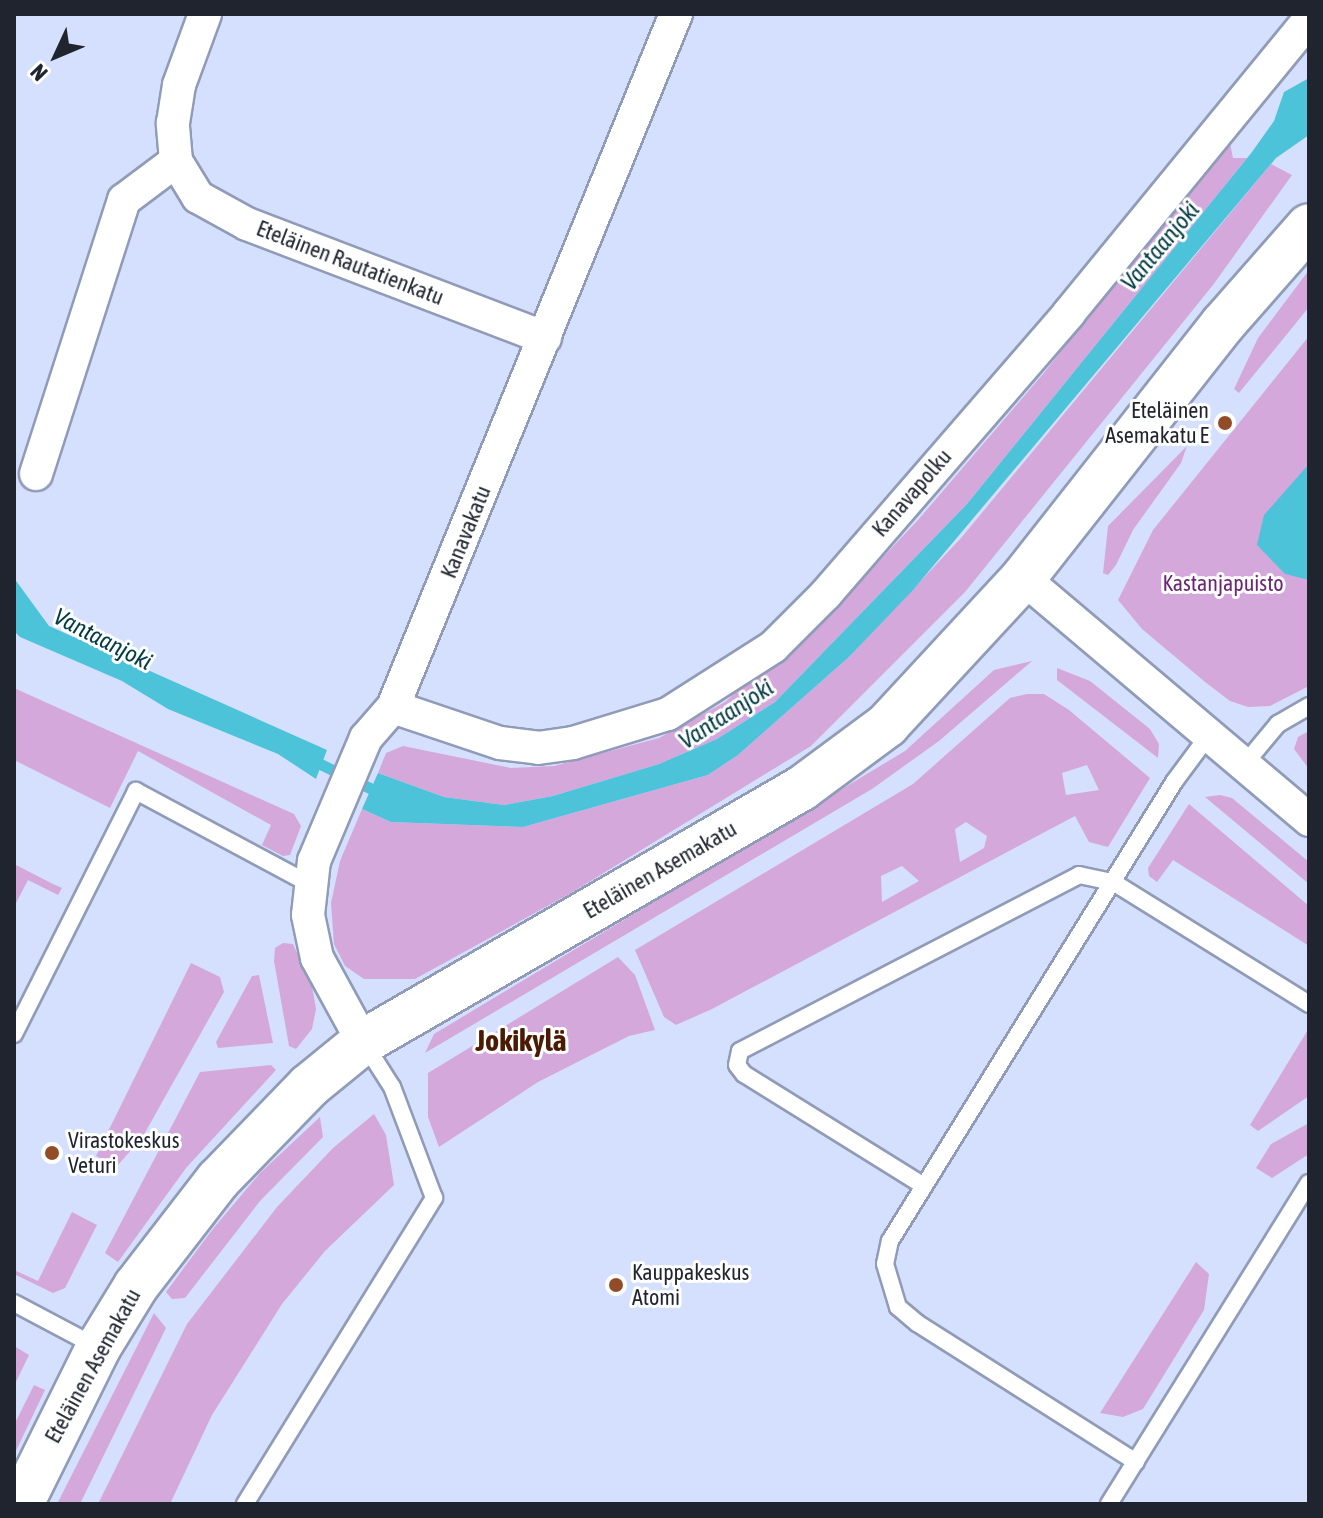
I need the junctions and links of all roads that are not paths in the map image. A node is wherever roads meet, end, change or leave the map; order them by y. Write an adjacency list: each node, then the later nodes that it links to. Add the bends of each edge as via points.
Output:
1 (205, 14): 4 (street, Eteläinen Rautatienkatu, via 179,85 173,123)
2 (676, 14): 6 (street, Kanavakatu)
3 (1309, 20): 10 (street, Kanavapolku, via 1069,313 826,594 773,647 668,714 573,743 538,748 500,743)
4 (176, 161): 6 (street, Eteläinen Rautatienkatu, via 198,197 247,224); 7 (street, via 124,200)
5 (1309, 226): 8 (street, Eteläinen Asemakatu, via 1223,324)
6 (545, 338): 10 (street, Kanavakatu)
7 (36, 474)
8 (1023, 578): 11 (street); 18 (street, Eteläinen Asemakatu, via 917,696 846,758)
9 (1309, 706): 12 (lane, via 1278,724)
10 (393, 707): 15 (street, Kanavakatu, via 366,738 314,861)
11 (1208, 736): 12 (street); 14 (lane)
12 (1243, 766): 13 (street)
13 (1309, 820)
14 (1113, 882): 16 (lane); 20 (lane); 20 (lane, via 1079,875 1063,880 740,1051 737,1065 744,1074)
15 (311, 885): 17 (lane, via 136,791); 18 (street, Kanavakatu, via 308,915 317,958)
16 (1309, 1004)
17 (14, 1034)
18 (363, 1042): 22 (street, Eteläinen Asemakatu, via 309,1086 218,1180 136,1286); 25 (lane, via 392,1087 434,1198)
19 (1309, 1183): 23 (lane)
20 (924, 1186): 23 (lane, via 890,1241 885,1264 898,1307)
21 (14, 1303): 22 (lane)
22 (98, 1348): 24 (street, Eteläinen Asemakatu)
23 (1136, 1462): 26 (lane)
24 (21, 1504)
25 (245, 1504)
26 (1109, 1504)

